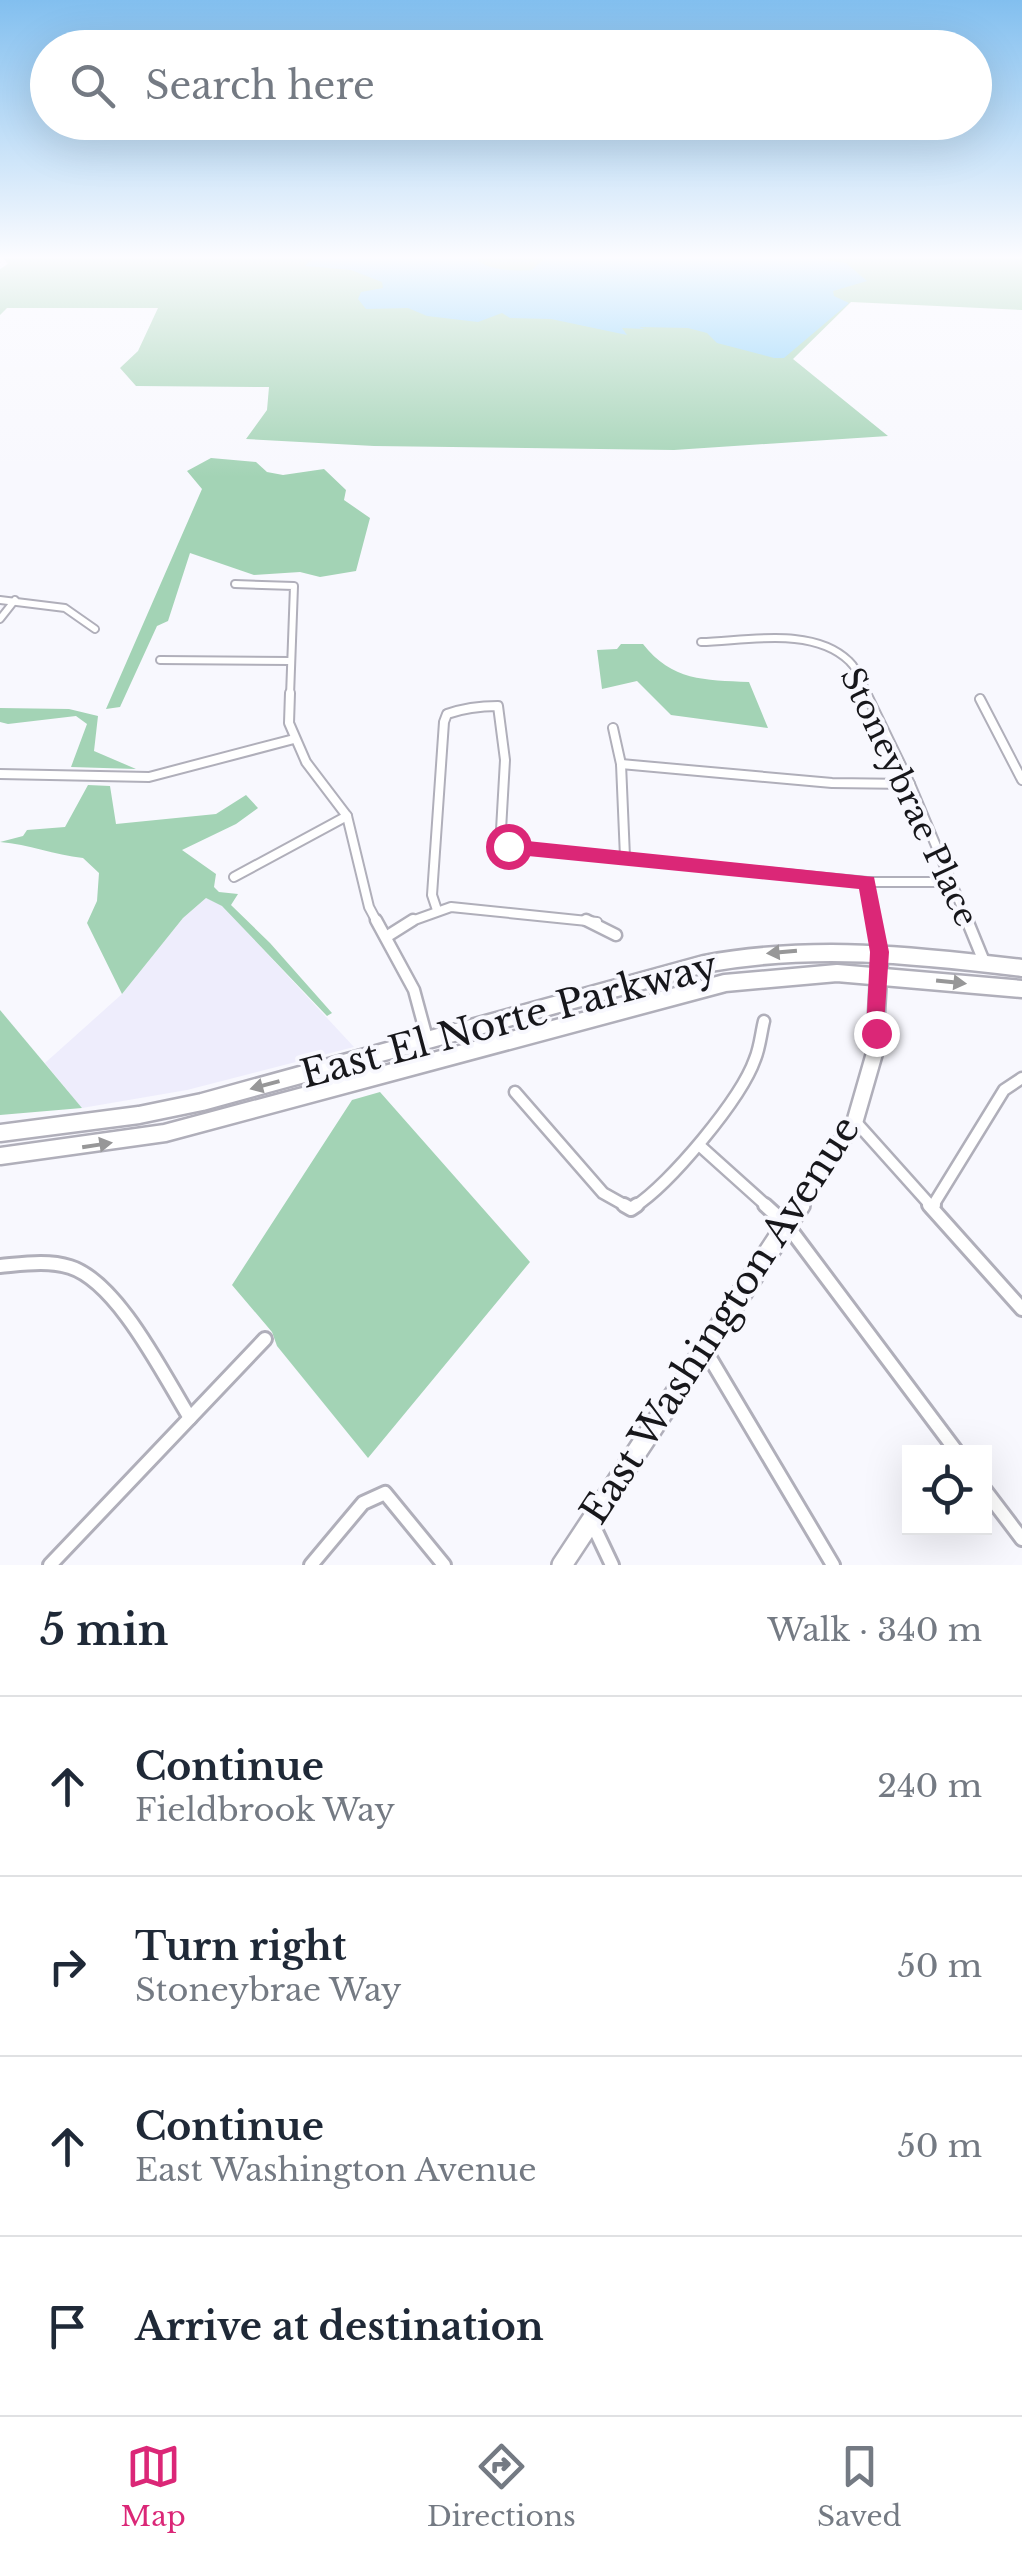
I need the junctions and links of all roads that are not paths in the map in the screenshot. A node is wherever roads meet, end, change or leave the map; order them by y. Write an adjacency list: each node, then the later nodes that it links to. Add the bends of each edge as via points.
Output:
1 (235, 584): 8 (street, via 294,586)
2 (0, 600): 3 (street)
3 (15, 600): 4 (street); 5 (street, via 58,606)
4 (0, 618)
5 (95, 629)
6 (701, 642): 15 (street, Stoneybrae Place, via 796,639 843,654)
7 (160, 660): 8 (street)
8 (290, 661): 11 (street)
9 (980, 699): 14 (street)
10 (613, 728): 12 (street)
11 (294, 739): 13 (street, via 149,776); 16 (street)
12 (621, 764): 15 (street); 17 (street)
13 (0, 774)
14 (1022, 780)
15 (910, 784): 20 (street, Stoneybrae Place)
16 (347, 816): 18 (street); 23 (street, via 369,908)
17 (625, 857): 19 (street); 21 (street, via 508,846 501,830 505,760 498,706 456,710 444,722 432,895)
18 (234, 877)
19 (867, 882): 20 (street); 24 (street)
20 (952, 882): 25 (street, Stoneybrae Place)
21 (437, 910): 22 (street, via 578,918); 23 (street)
22 (616, 935)
23 (386, 937): 30 (street, via 414,990)
24 (880, 952): 25 (main road, East El Norte Parkway); 27 (main road, East Washington Avenue); 30 (main road, East El Norte Parkway, one-way to 30, via 807,950 704,964)
25 (984, 964): 26 (main road, East El Norte Parkway)
26 (1022, 968)
27 (879, 975): 28 (main road, East El Norte Parkway, one-way to 28); 33 (main road, East Washington Avenue, via 874,1054); 36 (main road, East El Norte Parkway, one-way to 27, via 166,1133 725,984 788,975)
28 (1022, 990)
29 (764, 1021): 35 (street, via 755,1061)
30 (428, 1041): 34 (main road, East El Norte Parkway, one-way to 34, via 140,1116)
31 (1022, 1078): 37 (street, via 1004,1090)
32 (515, 1092): 35 (street, via 603,1192 631,1209)
33 (855, 1121): 37 (street); 38 (main road, East Washington Avenue)
34 (0, 1133)
35 (699, 1146): 38 (street)
36 (0, 1156)
37 (932, 1208): 40 (street)
38 (787, 1226): 42 (main road, East Washington Avenue); 44 (street)
39 (0, 1266): 43 (street, via 52,1262 83,1272 107,1294)
40 (1022, 1309)
41 (265, 1339): 43 (street)
42 (704, 1349): 46 (main road, East Washington Avenue); 53 (street)
43 (190, 1418): 48 (street)
44 (952, 1445)
45 (992, 1500): 47 (street)
46 (592, 1521): 51 (main road, East Washington Avenue); 52 (street)
47 (1022, 1539)
48 (50, 1565)
49 (311, 1565): 50 (street, via 363,1502 384,1494)
50 (444, 1565)
51 (562, 1565)
52 (612, 1565)
53 (833, 1565)

